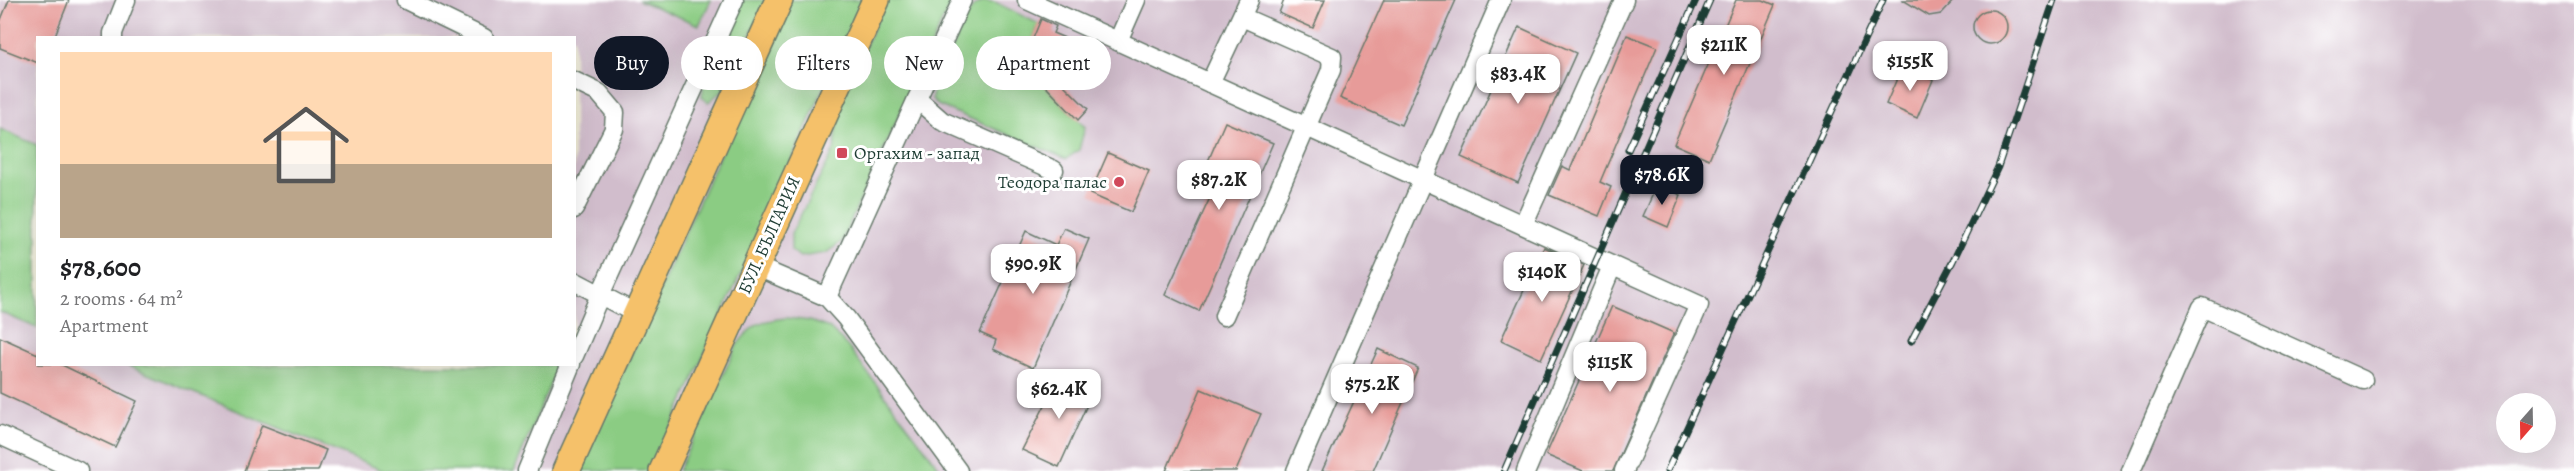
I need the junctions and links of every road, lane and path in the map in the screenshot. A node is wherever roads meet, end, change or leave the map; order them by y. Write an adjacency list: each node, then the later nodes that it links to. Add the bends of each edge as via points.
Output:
1 (126, 0): 12 (street)
2 (406, 0): 13 (street)
3 (734, 0): 26 (street)
4 (779, 0): 28 (highway)
5 (876, 0): 23 (highway, БУЛ. БЪЛГАРИЯ)
6 (962, 0): 17 (street)
7 (1027, 0): 14 (street)
8 (1136, 0): 14 (street)
9 (1501, 0): 20 (street)
10 (1624, 0): 22 (street)
11 (1245, 8): 16 (street); 18 (street, via 1332,57 1331,70)
12 (113, 36)
13 (480, 36)
14 (1118, 41): 16 (street)
15 (576, 82): 21 (street, via 599,93 615,112 614,129)
16 (1210, 83): 18 (street)
17 (917, 99): 19 (street, via 942,121); 27 (street)
18 (1306, 126): 20 (street); 29 (street)
19 (1054, 170)
20 (1423, 180): 22 (street); 39 (street)
21 (576, 205)
22 (1523, 225): 24 (street)
23 (755, 266): 27 (street); 37 (highway, БУЛ. БЪЛГАРИЯ)
24 (1612, 266): 40 (street); 41 (street, via 1699,305)
25 (576, 282): 26 (street)
26 (600, 295): 28 (street); 30 (street)
27 (827, 297): 38 (street)
28 (637, 314): 36 (highway)
29 (1224, 316)
30 (576, 351)
31 (570, 366): 35 (street)
32 (2363, 380): 42 (street, via 2202,307)
33 (0, 435): 34 (street)
34 (78, 471)
35 (527, 471)
36 (566, 471)
37 (663, 471)
38 (958, 471)
39 (1296, 471)
40 (1526, 471)
41 (1624, 471)
42 (2131, 471)

